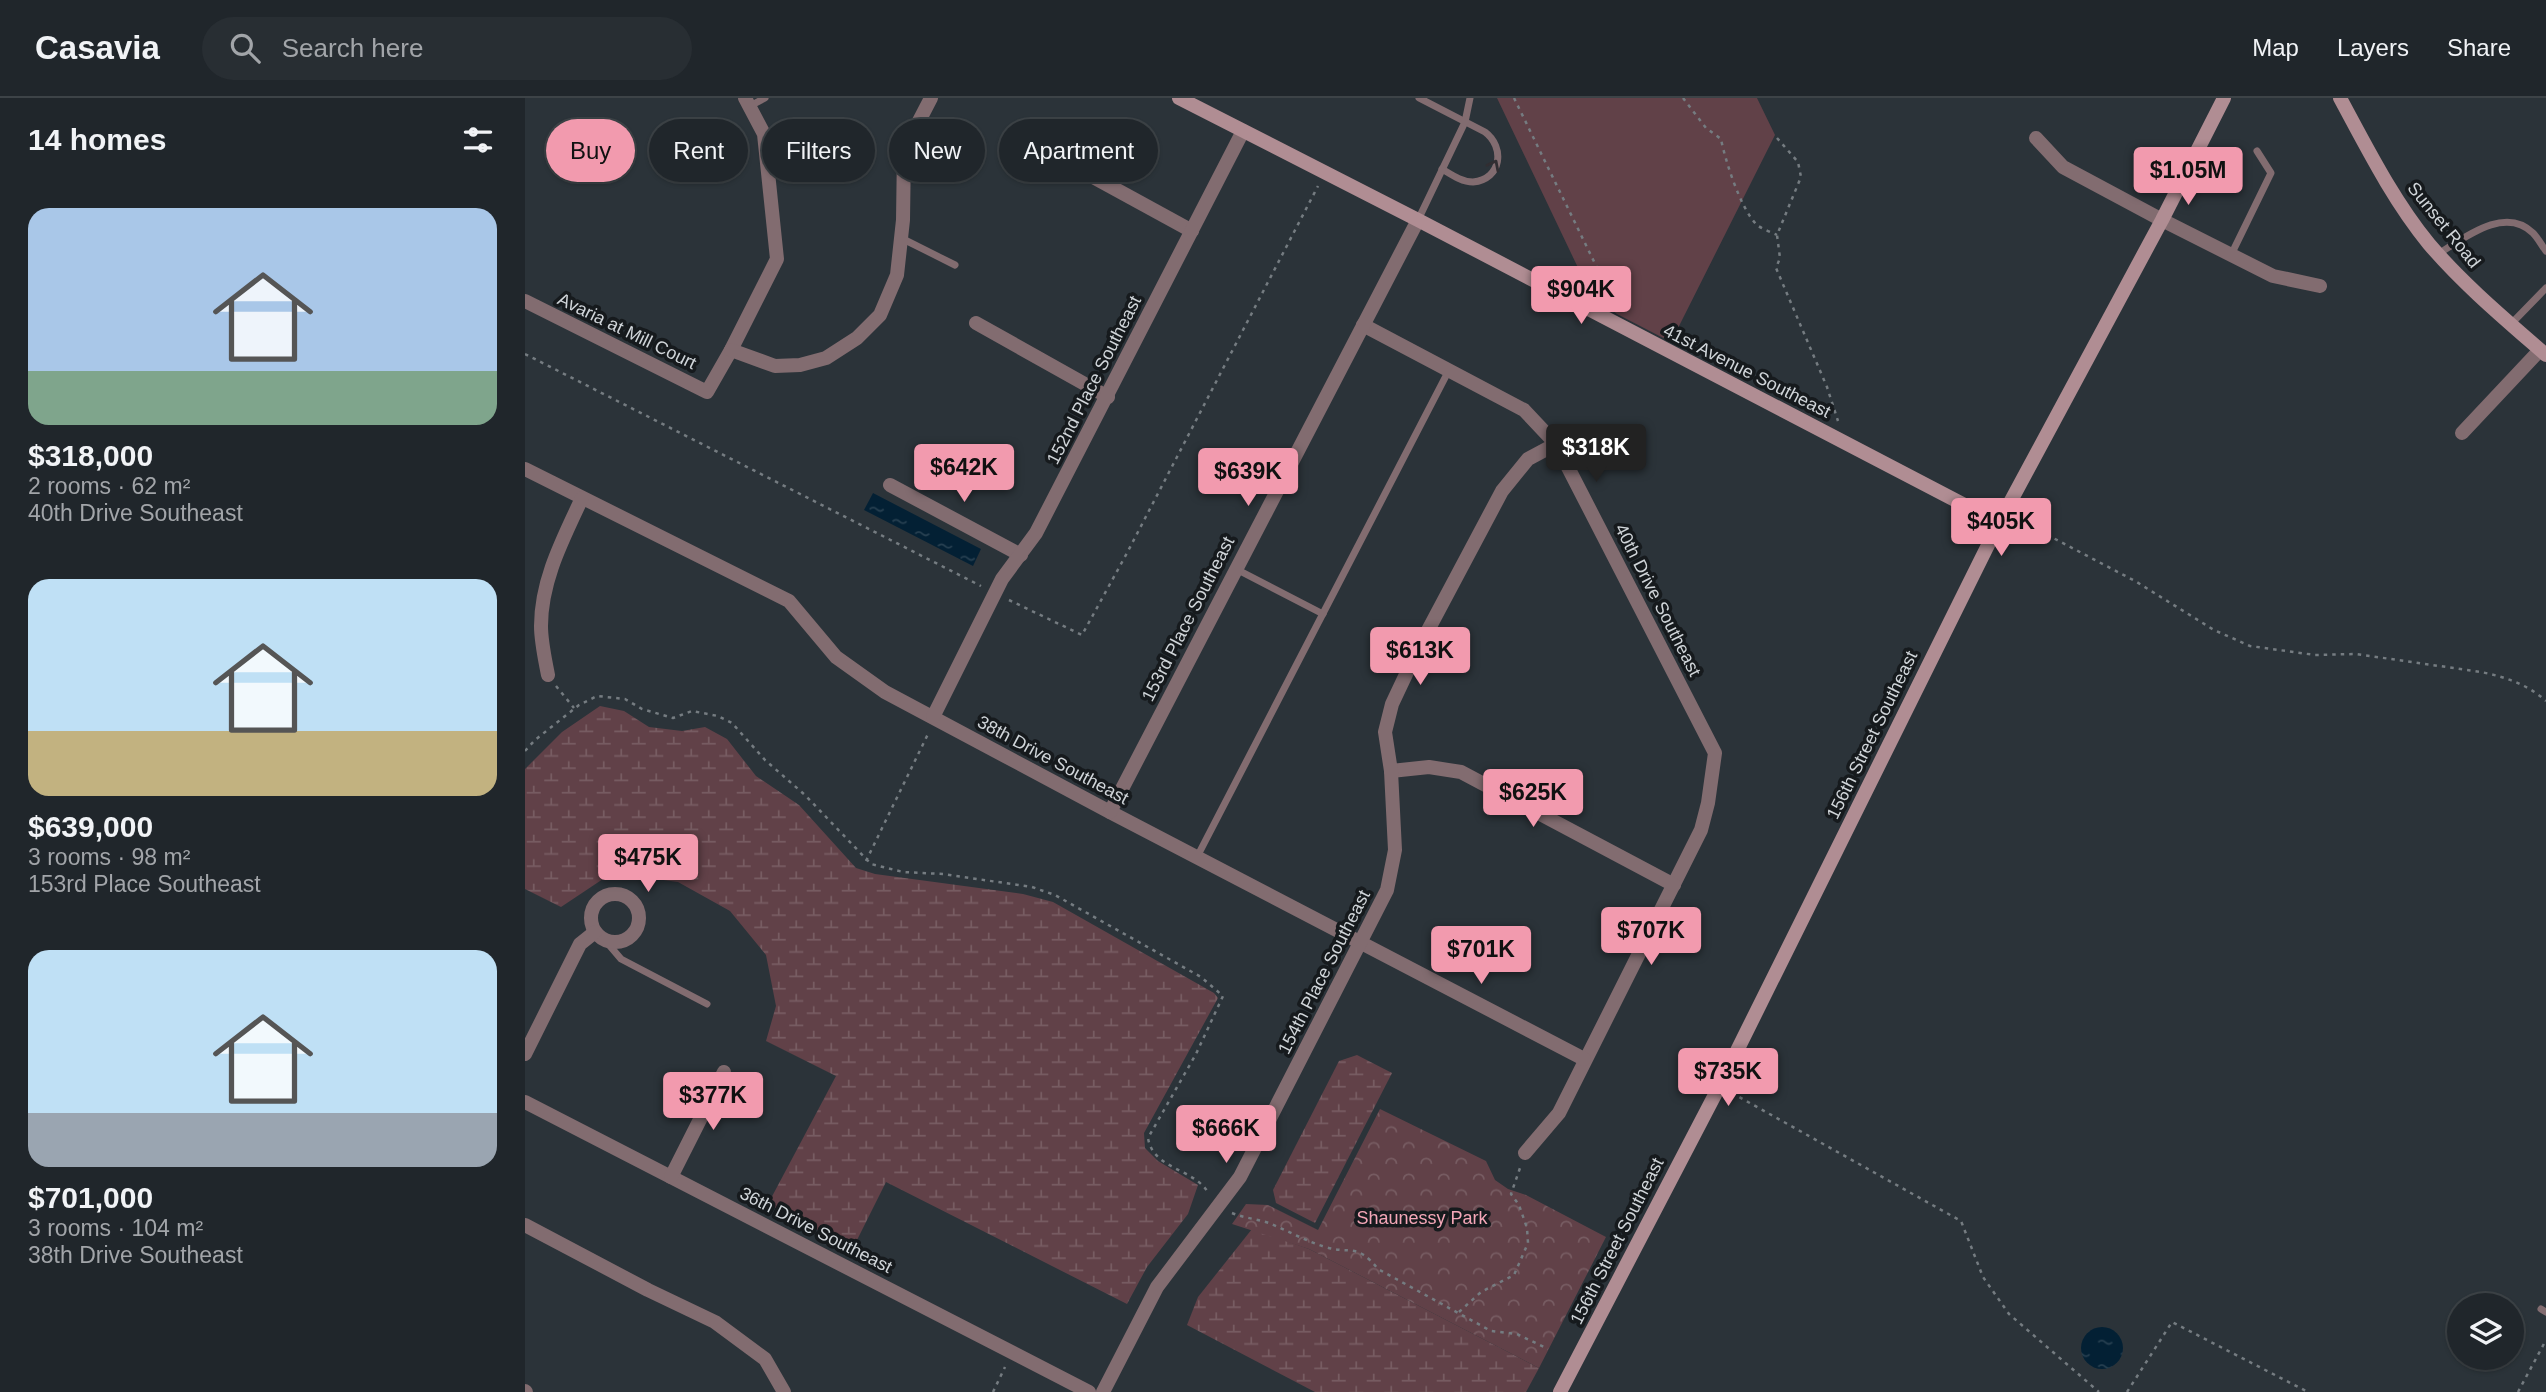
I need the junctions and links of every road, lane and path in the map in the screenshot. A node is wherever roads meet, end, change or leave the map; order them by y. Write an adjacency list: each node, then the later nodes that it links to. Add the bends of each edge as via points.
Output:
1 (765, 98): 10 (lane)
2 (931, 98): 23 (street, via 904,150)
3 (1179, 98): 12 (street, 41st Avenue Southeast)
4 (1419, 98): 11 (lane)
5 (1470, 98): 11 (lane)
6 (1514, 98): 31 (path, via 1605,284)
7 (1683, 98): 22 (path, via 1706,128 1721,139 1741,199 1757,225)
8 (2224, 98): 20 (street, 156th Street Southeast)
9 (2340, 98): 25 (street, Sunset Road, via 2392,193)
10 (747, 102): 35 (street, Avaria at Mill Court, via 764,134 776,260)
11 (1465, 122): 16 (lane); 16 (lane, one-way to 11, via 1473,182 1489,176 1495,168 1500,157 1494,139)
12 (1243, 131): 17 (street, 41st Avenue Southeast); 21 (street, 152nd Place Southeast)
13 (1777, 138): 22 (path, via 1798,162 1801,177)
14 (2036, 138): 20 (street, via 2063,167)
15 (2257, 151): 26 (lane, via 2271,173)
16 (1442, 169): 19 (lane)
17 (1326, 173): 19 (street, 41st Avenue Southeast); 49 (path, via 1082,635)
18 (1102, 182): 21 (street)
19 (1418, 220): 31 (street, 41st Avenue Southeast); 34 (street, 153rd Place Southeast)
20 (2162, 220): 26 (street); 46 (street, 156th Street Southeast)
21 (1192, 231): 39 (street, 152nd Place Southeast)
22 (1777, 235): 42 (path, via 1780,258 1776,268 1827,387)
23 (901, 238): 27 (lane); 35 (street, via 897,275 885,305 857,338 826,358 800,365 775,366)
24 (2546, 251): 25 (lane, via 2533,232 2514,223 2497,222)
25 (2438, 254): 33 (street, Sunset Road)
26 (2231, 255): 28 (street, via 2273,276)
27 (955, 265)
28 (2319, 286)
29 (2546, 288): 33 (lane)
30 (525, 301): 35 (street, Avaria at Mill Court, via 707,392)
31 (1605, 319): 42 (street, 41st Avenue Southeast)
32 (975, 323): 39 (street)
33 (2511, 324): 36 (street, Sunset Road)
34 (1363, 325): 38 (street, 40th Drive Southeast); 48 (street, 153rd Place Southeast)
35 (731, 350)
36 (2543, 353): 40 (street)
37 (525, 354): 49 (path)
38 (1449, 370): 41 (street, 40th Drive Southeast, via 1524,410); 50 (lane)
39 (1108, 397): 47 (street, 152nd Place Southeast)
40 (2462, 433)
41 (1556, 444): 56 (street, 154th Place Southeast, via 1528,459 1502,491 1417,651 1392,704 1385,732); 60 (street, 40th Drive Southeast, via 1715,753 1701,830)
42 (1845, 444): 46 (street, 41st Avenue Southeast)
43 (525, 468): 45 (street, 38th Drive Southeast)
44 (891, 485): 47 (street)
45 (582, 498): 51 (street, via 558,550 543,601 541,628); 54 (street, 38th Drive Southeast, via 789,601 836,657 885,692)
46 (2001, 518): 52 (path, via 2135,582 2249,646 2315,655 2356,654 2481,672 2532,689); 67 (street, 156th Street Southeast)
47 (1021, 555): 49 (street, 152nd Place Southeast)
48 (1236, 569): 50 (lane); 57 (street, 153rd Place Southeast)
49 (995, 593): 54 (street, 152nd Place Southeast)
50 (1323, 614): 58 (lane)
51 (548, 675): 53 (path)
52 (2546, 701)
53 (575, 709): 55 (path); 59 (path, via 597,696 610,696 673,718 692,711 732,723)
54 (935, 718): 57 (street, 38th Drive Southeast); 59 (path)
55 (525, 751)
56 (1391, 771): 60 (street, via 1429,767 1461,772); 62 (street, 154th Place Southeast, via 1395,850 1387,890)
57 (1109, 812): 58 (street, 38th Drive Southeast)
58 (1196, 857): 62 (street, 38th Drive Southeast)
59 (866, 861): 71 (path, via 903,872 1032,887 1055,895 1217,989 1223,996 1218,1011 1148,1138 1149,1149 1206,1188)
60 (1674, 885): 65 (street)
61 (599, 936): 63 (lane, via 621,959); 64 (street, via 580,944)
62 (1362, 943): 65 (street, 38th Drive Southeast); 71 (street, 154th Place Southeast, via 1240,1177)
63 (707, 1004)
64 (525, 1054)
65 (1584, 1059): 69 (street, via 1559,1113)
66 (724, 1072): 70 (street)
67 (1719, 1087): 81 (street, 156th Street Southeast); 82 (path, via 1961,1221 1983,1277 2009,1314)
68 (525, 1102): 70 (street, 36th Drive Southeast)
69 (1525, 1153): 73 (path, via 1511,1194 1527,1228 1528,1243 1514,1275 1481,1292)
70 (671, 1177): 76 (street, 36th Drive Southeast)
71 (1217, 1208): 73 (path, via 1325,1247 1351,1248 1378,1269); 80 (street, 154th Place Southeast, via 1157,1287)
72 (525, 1225): 77 (street, via 715,1322 765,1359)
73 (1459, 1312): 75 (path, via 1491,1331 1517,1334)
74 (2546, 1340): 85 (path)
75 (1548, 1349)
76 (1013, 1353): 78 (path); 79 (street, 36th Drive Southeast)
77 (784, 1392)
78 (993, 1392)
79 (1089, 1392)
80 (1103, 1392)
81 (1560, 1392)
82 (2099, 1392)
83 (2127, 1392): 84 (path, via 2172,1321)
84 (2308, 1392)
85 (2518, 1392)

